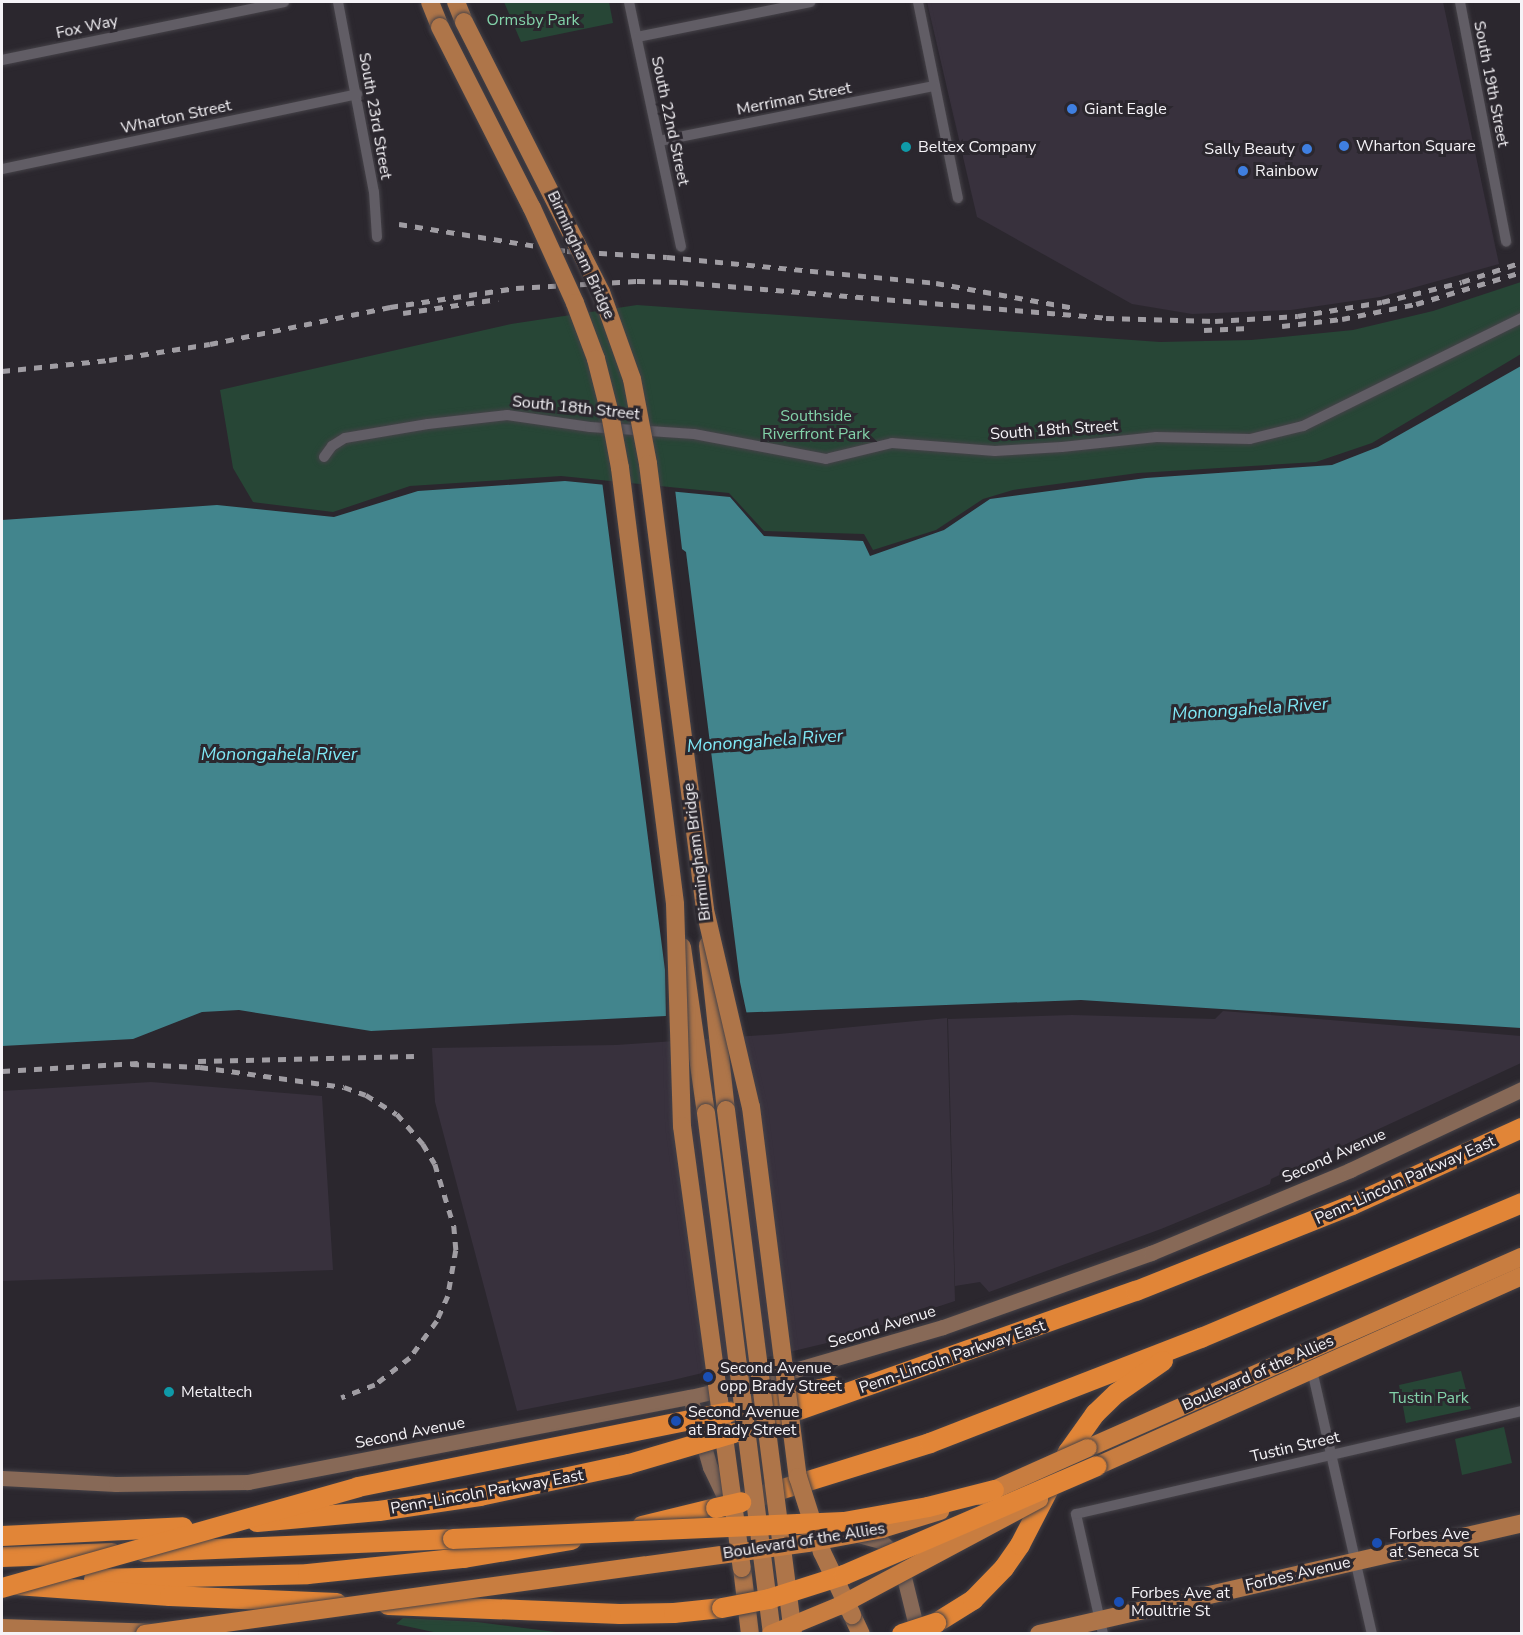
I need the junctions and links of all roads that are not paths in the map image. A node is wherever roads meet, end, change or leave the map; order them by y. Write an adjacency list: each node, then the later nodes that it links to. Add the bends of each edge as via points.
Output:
1 (284, 2): 10 (street, Fox Way)
2 (338, 2): 12 (street, South 23rd Street)
3 (430, 2): 21 (main road, Birmingham Bridge, bridge, via 542,229 586,330 604,387 620,468)
4 (456, 2): 22 (main road, Birmingham Bridge, bridge, via 601,292 632,380 648,464)
5 (629, 2): 9 (street, South 22nd Street)
6 (810, 2): 9 (street)
7 (918, 2): 11 (street)
8 (1460, 2): 17 (street, South 19th Street)
9 (637, 37): 13 (street, South 22nd Street)
10 (2, 60)
11 (935, 86): 13 (street, Merriman Street); 15 (street)
12 (357, 94): 14 (street, Wharton Street); 16 (street, South 23rd Street, via 374,192)
13 (659, 141): 18 (street, South 22nd Street)
14 (2, 169)
15 (958, 198)
16 (377, 237)
17 (1506, 242)
18 (681, 247)
19 (1521, 318): 20 (street, South 18th Street, via 1303,426 1251,439 1156,438 995,451 892,444 826,459 694,434 590,427 507,415 345,438)
20 (324, 457)
21 (675, 904): 44 (main road, bridge, via 681,1116); 47 (main road, Birmingham Bridge, bridge, via 692,1006)
22 (705, 910): 48 (main road, Birmingham Bridge, bridge, via 713,1004); 49 (main road, bridge, via 751,1107 798,1477 818,1544)
23 (1521, 1089): 31 (main road, Second Avenue, via 1340,1174 1086,1277 869,1350)
24 (1521, 1128): 29 (highway, Penn-Lincoln Parkway East, via 1280,1235)
25 (1521, 1203): 28 (highway)
26 (1521, 1257): 36 (highway, Boulevard of the Allies, bridge)
27 (1521, 1276): 34 (highway, Boulevard of the Allies)
28 (1201, 1338): 41 (highway, bridge, via 930,1443 741,1502 536,1547 360,1570); 50 (highway, bridge, via 1131,1382 1095,1414 1068,1452 1020,1545 1004,1569 973,1600 936,1623)
29 (989, 1343): 38 (highway, Penn-Lincoln Parkway East, bridge, via 734,1433 590,1473 430,1504 279,1521); 41 (highway, bridge, via 730,1413 358,1487)
30 (1314, 1379): 33 (street)
31 (690, 1397): 35 (main road, Second Avenue, via 248,1482 116,1484); 51 (main road, via 710,1467 741,1525 758,1538 776,1542 852,1534 880,1541 899,1562)
32 (1521, 1411): 33 (street, Tustin Street)
33 (1331, 1454): 40 (street); 42 (street, Tustin Street, via 1076,1514)
34 (1097, 1466): 41 (highway, bridge, via 854,1571 784,1595 722,1608 674,1613 591,1613 170,1596); 47 (highway, Boulevard of the Allies, bridge, via 839,1606)
35 (2, 1478)
36 (994, 1490): 39 (highway, bridge, via 844,1522); 45 (highway, Boulevard of the Allies, bridge, via 908,1522 808,1543)
37 (1521, 1523): 40 (main road, Forbes Avenue)
38 (2, 1536)
39 (2, 1557)
40 (1356, 1560): 42 (main road, Forbes Avenue); 53 (street)
41 (2, 1583)
42 (1101, 1627): 52 (main road, Forbes Avenue)
43 (2, 1628): 46 (main road)
44 (750, 1632)
45 (145, 1634)
46 (183, 1634)
47 (771, 1634)
48 (793, 1634)
49 (861, 1634)
50 (902, 1634)
51 (918, 1634)
52 (1039, 1634)
53 (1372, 1634)

